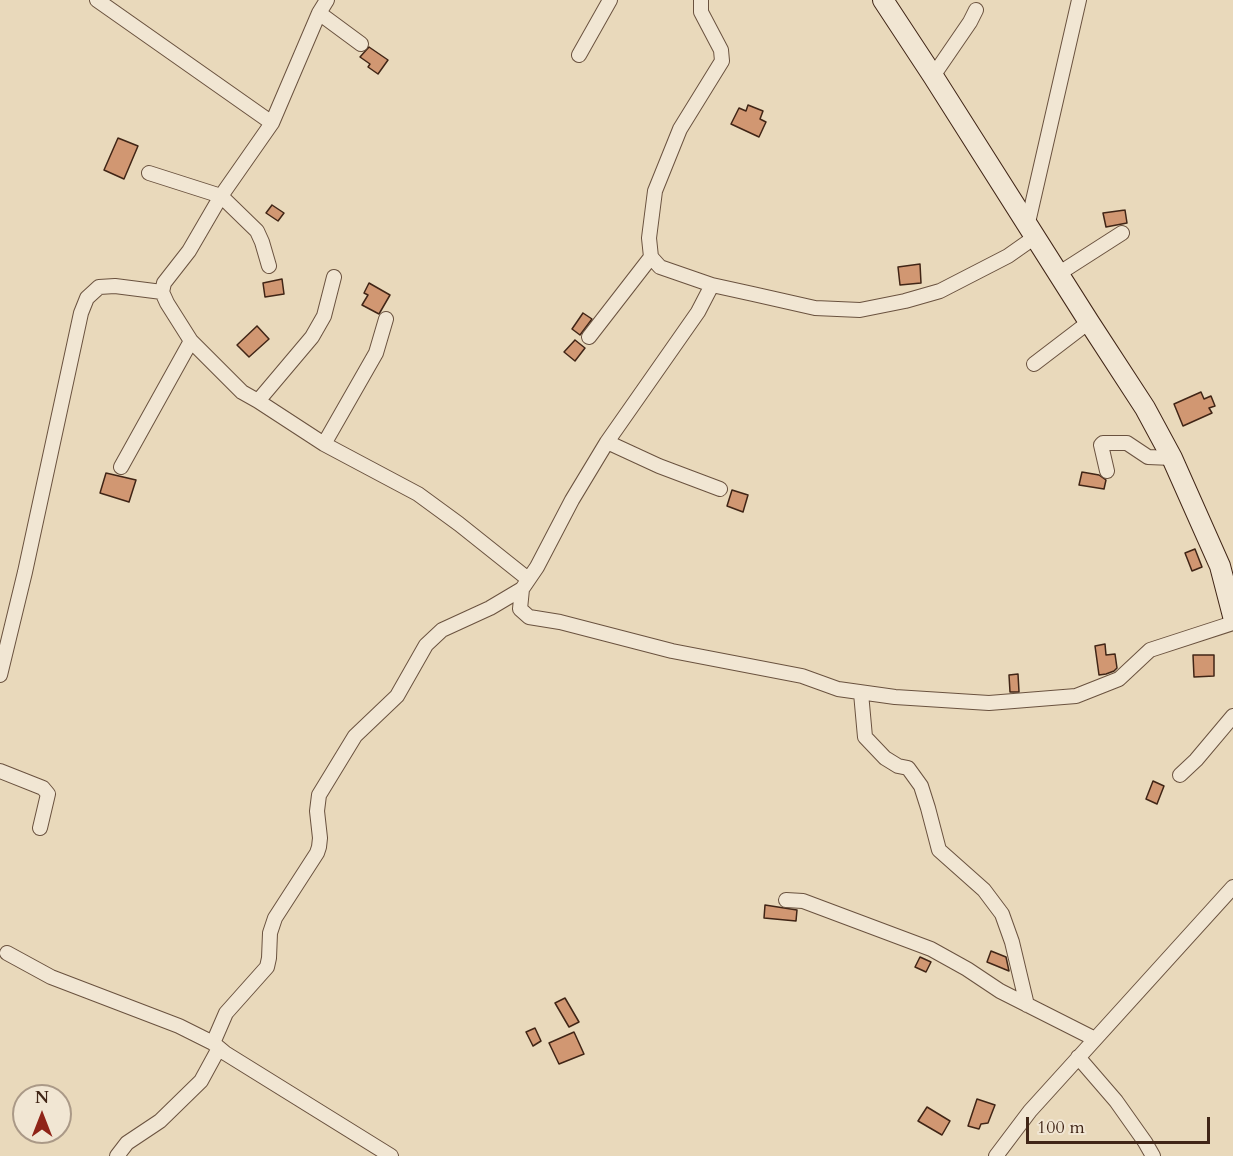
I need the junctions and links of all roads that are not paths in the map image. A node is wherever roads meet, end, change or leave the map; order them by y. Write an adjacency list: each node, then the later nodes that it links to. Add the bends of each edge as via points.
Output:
1 (98, 0): 12 (street)
2 (327, 0): 8 (street)
3 (610, 0): 10 (street)
4 (700, 0): 17 (street, via 701,12 721,50 722,61 681,129 655,191 649,238)
5 (884, 0): 11 (street)
6 (1079, 0): 15 (street)
7 (976, 10): 11 (street)
8 (319, 13): 9 (street); 12 (street)
9 (361, 44)
10 (579, 55)
11 (933, 76): 15 (street)
12 (272, 123): 14 (street)
13 (149, 172): 14 (street)
14 (221, 196): 18 (street, via 257,231); 22 (street, via 189,251 164,283)
15 (1031, 232): 19 (street); 21 (street, via 1008,256 940,291 860,310 815,308)
16 (1122, 233): 19 (street)
17 (651, 257): 21 (street, via 660,267); 25 (street)
18 (269, 266)
19 (1058, 274): 24 (street)
20 (334, 277): 28 (street, via 324,316 312,337)
21 (712, 285): 29 (street, via 698,312)
22 (162, 292): 26 (street); 38 (street, via 99,287 87,297)
23 (386, 319): 30 (street, via 376,353)
24 (1089, 322): 27 (street); 31 (street, via 1145,408)
25 (589, 337)
26 (192, 341): 28 (street, via 242,392); 32 (street)
27 (1034, 364)
28 (258, 400): 30 (street)
29 (607, 442): 34 (street); 35 (street)
30 (324, 444): 35 (street, via 418,494 459,524)
31 (1172, 458): 33 (street, via 1148,457 1127,443 1103,443); 36 (street, via 1220,566)
32 (121, 467)
33 (1107, 471)
34 (720, 489)
35 (525, 584): 39 (street, via 520,609 529,617 672,651 802,676); 49 (street, via 490,608 442,630 426,645 397,696 355,736 319,795 317,854 274,918 267,967 226,1013)
36 (1233, 616)
37 (1233, 623): 39 (street, via 1150,650 1119,679 1076,696 989,703)
38 (0, 675)
39 (861, 693): 47 (street, via 865,737 885,758 908,768 921,786 939,850 984,890 1002,914)
40 (1233, 716): 42 (street)
41 (0, 771): 43 (street, via 44,788 48,794)
42 (1180, 775)
43 (40, 828)
44 (1233, 887): 48 (street)
45 (786, 900): 47 (street, via 803,901 931,949)
46 (7, 953): 49 (street, via 51,976 179,1026)
47 (1027, 1005): 48 (street)
48 (1095, 1039): 50 (street)
49 (216, 1046): 51 (street, via 201,1081 160,1121 127,1143); 52 (street)
50 (1078, 1057): 53 (street); 54 (street, via 1116,1101)
51 (117, 1156)
52 (392, 1156)
53 (996, 1156)
54 (1153, 1156)

